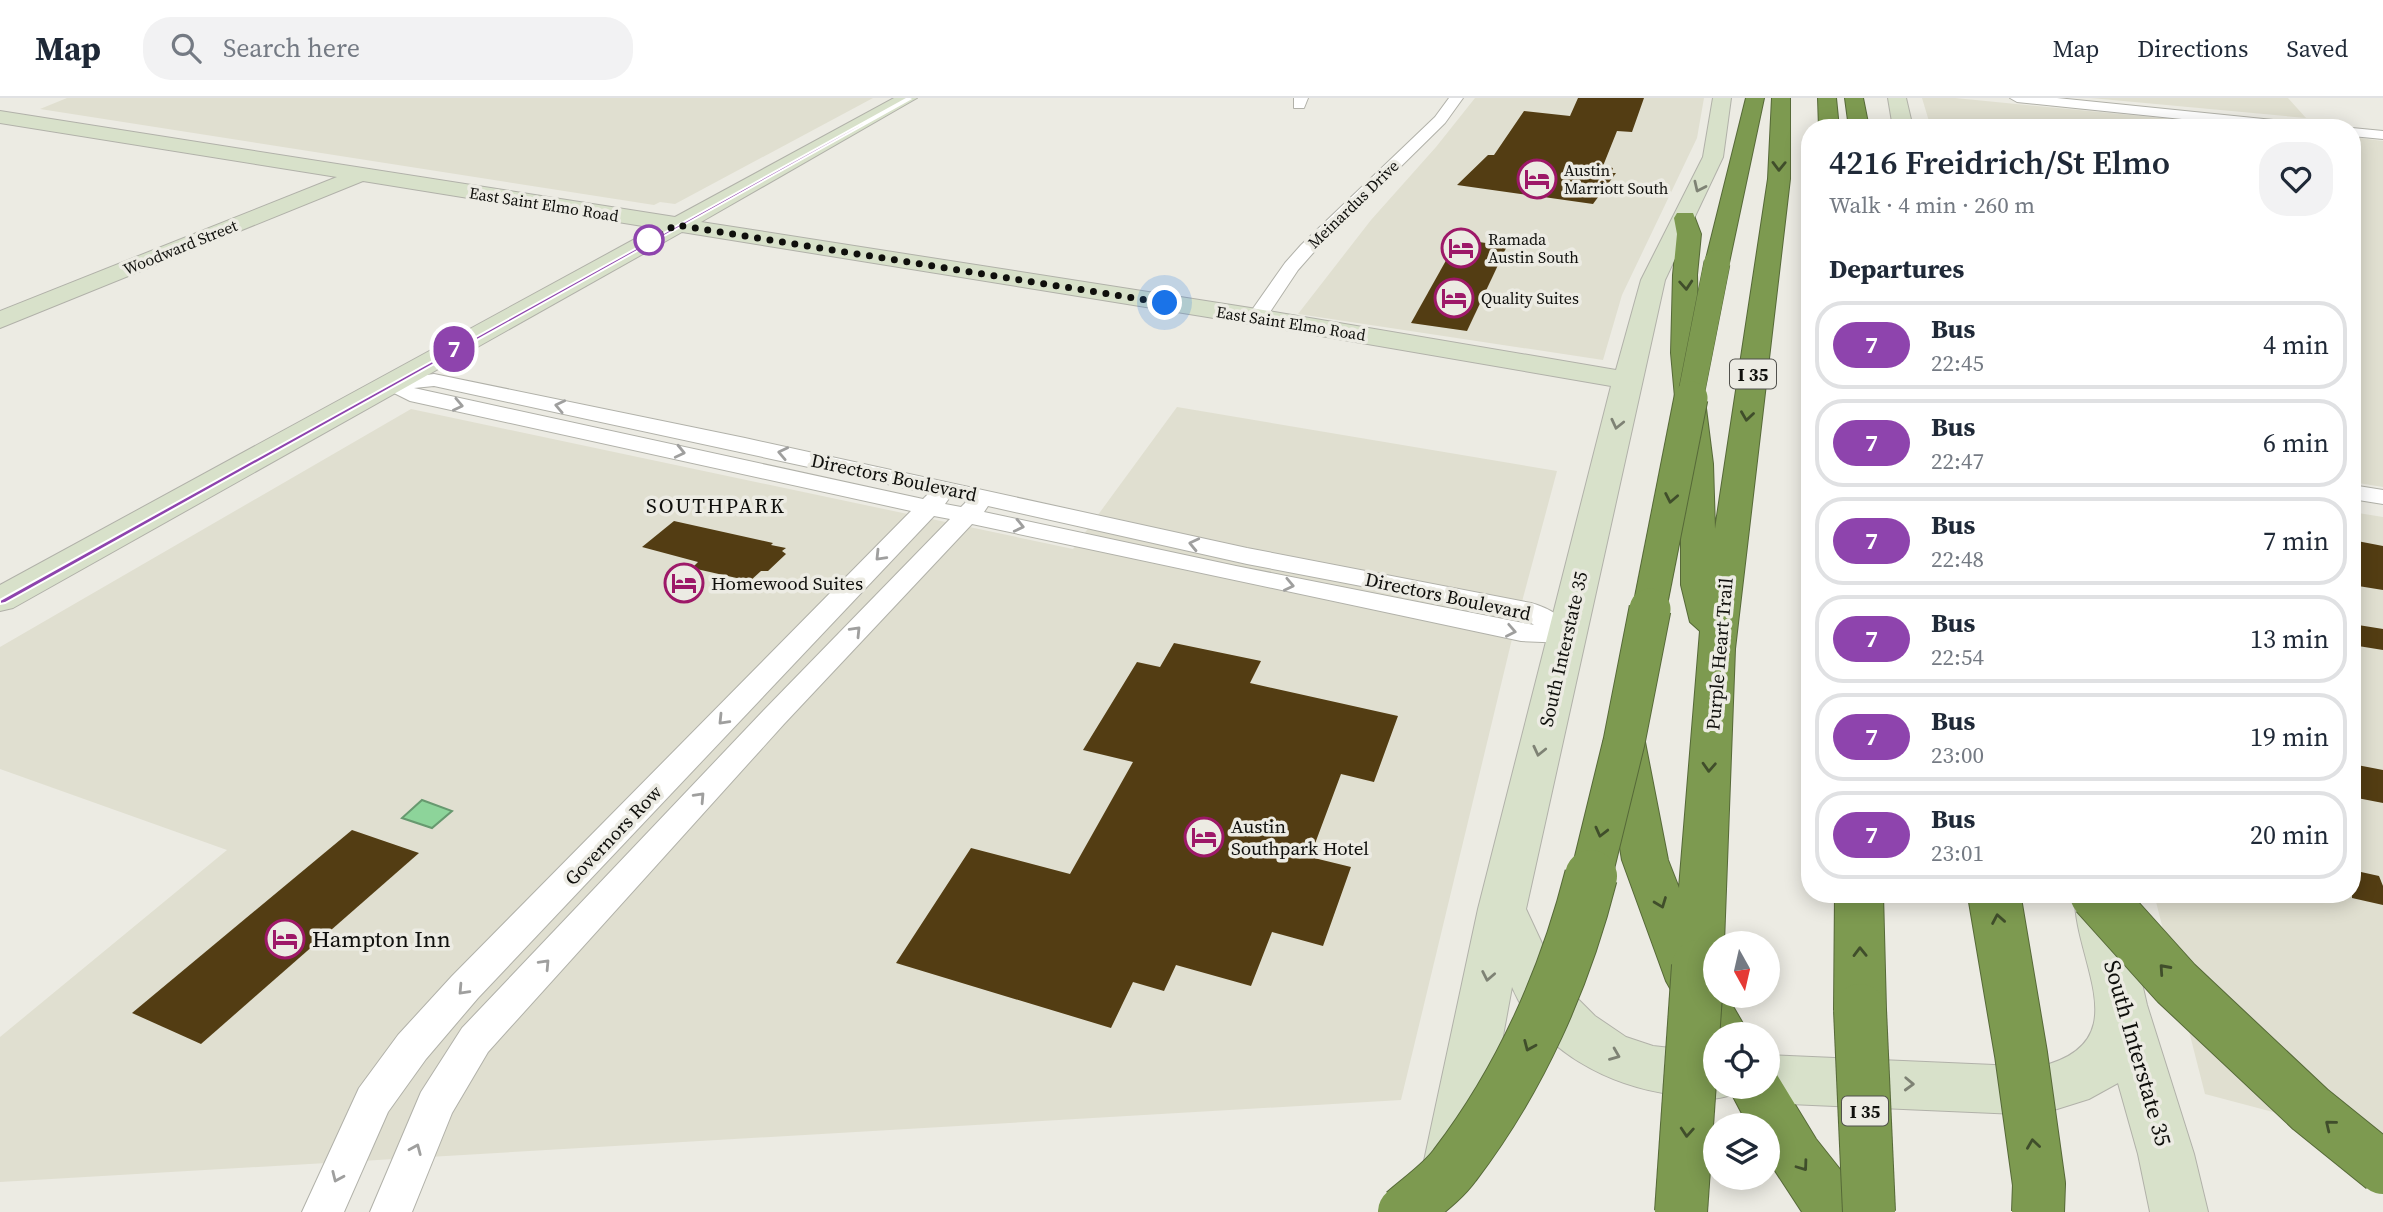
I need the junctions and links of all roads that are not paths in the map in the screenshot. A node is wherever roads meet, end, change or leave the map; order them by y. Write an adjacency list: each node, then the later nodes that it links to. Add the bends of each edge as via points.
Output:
1 (908, 98): 19 (street)
2 (1456, 98): 20 (street, Meinardus Drive, via 1440,120 1298,258)
3 (1722, 98): 18 (street, South Interstate 35, one-way to 18, via 1713,157)
4 (1755, 98): 31 (highway, one-way to 31, bridge, via 1717,263)
5 (1782, 98): 30 (highway, Purple Heart Trail / I 35, one-way to 30, via 1779,179)
6 (1827, 98): 11 (highway)
7 (1854, 98): 12 (highway)
8 (1897, 98): 13 (street)
9 (2017, 98): 14 (street)
10 (0, 117): 17 (street, East Saint Elmo Road)
11 (1828, 119)
12 (1858, 119)
13 (1901, 119)
14 (2224, 119)
15 (2361, 133): 16 (street)
16 (2383, 135)
17 (360, 175): 19 (street, East Saint Elmo Road); 21 (street, Woodward Street)
18 (1685, 218): 22 (street, South Interstate 35, via 1653,280); 30 (highway, one-way to 30, via 1689,234 1685,353 1697,464 1699,585)
19 (676, 225): 20 (street, East Saint Elmo Road); 23 (street)
20 (1257, 317): 22 (street, East Saint Elmo Road)
21 (0, 320)
22 (1627, 380): 29 (street, South Interstate 35, one-way to 29)
23 (394, 384): 26 (street, Directors Boulevard, via 410,395); 28 (street)
24 (2361, 493): 25 (street)
25 (2383, 497)
26 (937, 498): 27 (street, Directors Boulevard); 43 (street, Governors Row, one-way to 43, via 412,1047 373,1101)
27 (975, 506): 29 (street, Directors Boulevard, via 1521,633); 44 (street, Governors Row, one-way to 27, via 435,1105 475,1040)
28 (0, 600)
29 (1567, 635): 36 (street, South Interstate 35, one-way to 36)
30 (1716, 649): 47 (highway, Purple Heart Trail / I 35, one-way to 47, bridge)
31 (1623, 741): 38 (highway, one-way to 38, bridge, via 1645,860 1691,981); 45 (highway, one-way to 45, bridge, via 1577,932 1518,1071 1454,1167)
32 (1859, 903): 49 (highway, I 35, one-way to 32, bridge)
33 (1996, 903): 50 (highway, one-way to 33, bridge, via 2039,1184)
34 (2099, 903): 37 (street, South Interstate 35)
35 (2105, 903): 42 (highway, one-way to 35, bridge, via 2310,1109 2176,983)
36 (1502, 909): 39 (street, one-way to 39, via 1540,994 1577,1032 1609,1054 1654,1069); 46 (street, South Interstate 35, one-way to 46)
37 (2121, 1006): 40 (street, one-way to 37, via 2038,1091 2091,1072 2112,1050); 51 (street, South Interstate 35)
38 (1716, 1022)
39 (1703, 1075)
40 (1780, 1080)
41 (1762, 1099): 48 (highway, one-way to 48, via 1796,1157)
42 (2383, 1168)
43 (323, 1212)
44 (391, 1212)
45 (1404, 1212)
46 (1441, 1212)
47 (1681, 1212)
48 (1837, 1212)
49 (1869, 1212)
50 (2038, 1212)
51 (2179, 1212)

